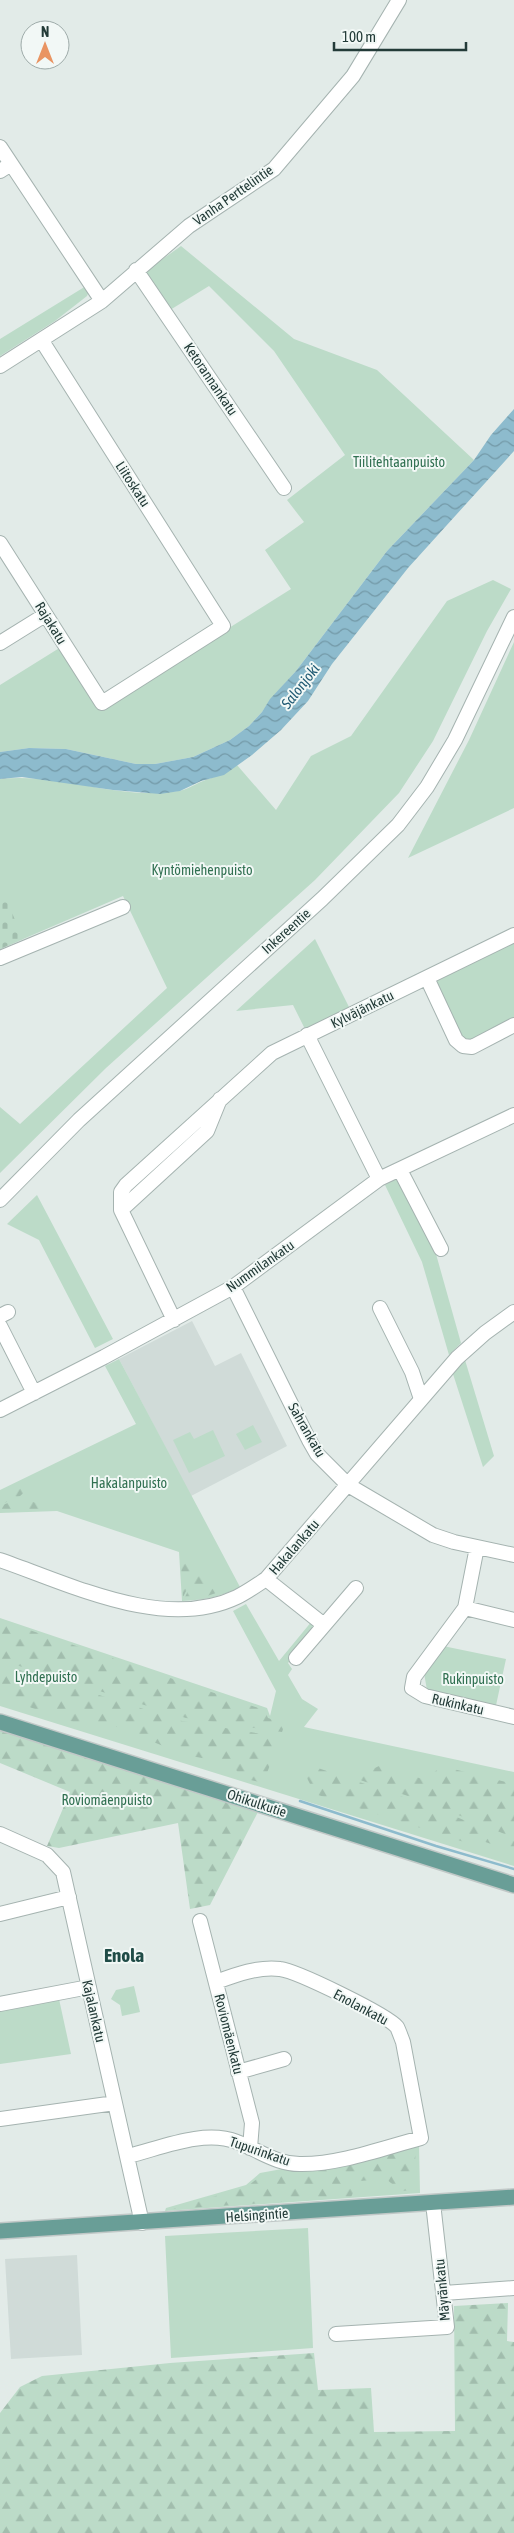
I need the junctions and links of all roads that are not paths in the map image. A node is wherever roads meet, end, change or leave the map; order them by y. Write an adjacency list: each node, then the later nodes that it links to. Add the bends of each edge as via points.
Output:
1 (399, 0): 4 (street, Vanha Perttelintie, via 353,76 274,169 189,226)
2 (0, 147): 3 (street)
3 (5, 168): 5 (street)
4 (136, 270): 5 (street, Vanha Perttelintie); 8 (street, Ketorannankatu)
5 (102, 301): 6 (street, Vanha Perttelintie)
6 (42, 341): 7 (street, Vanha Perttelintie); 13 (street, Liitoskatu, via 224,626)
7 (0, 366)
8 (284, 488)
9 (0, 543): 10 (street, Rajakatu)
10 (45, 615): 12 (street); 13 (street, Rajakatu)
11 (514, 617): 23 (street, Inkereentie, via 455,740 427,787 398,825 79,1120)
12 (0, 643)
13 (102, 703)
14 (123, 907): 16 (street)
15 (514, 935): 17 (street, Kylväjänkatu)
16 (0, 958)
17 (427, 978): 18 (street, via 456,1040 463,1046 472,1047); 19 (street, Kylväjänkatu)
18 (514, 1025)
19 (307, 1035): 22 (street); 28 (street, Kylväjänkatu, via 272,1053 221,1098 208,1131 121,1210)
20 (514, 1115): 21 (street, Nummilankatu)
21 (400, 1170): 22 (street, Nummilankatu); 24 (street)
22 (379, 1179): 25 (street, Nummilankatu)
23 (0, 1200)
24 (441, 1249)
25 (233, 1287): 28 (street, Nummilankatu); 33 (street, Sahrankatu, via 317,1454)
26 (380, 1308): 31 (street)
27 (514, 1312): 31 (street, Hakalankatu, via 471,1344)
28 (174, 1320): 30 (street, Nummilankatu)
29 (0, 1326): 30 (street)
30 (34, 1393): 32 (street, Nummilankatu)
31 (422, 1399): 33 (street, Hakalankatu)
32 (0, 1410)
33 (348, 1485): 34 (street, Sahrankatu, via 433,1535); 37 (street, Hakalankatu)
34 (477, 1547): 35 (street, Sahrankatu); 39 (street, Rukinkatu)
35 (514, 1555)
36 (0, 1560): 37 (street, Hakalankatu, via 126,1603 156,1608 204,1606 236,1597)
37 (266, 1579): 41 (street)
38 (356, 1588): 41 (street)
39 (464, 1608): 40 (street); 43 (street, Rukinkatu, via 414,1677 412,1688 425,1696)
40 (514, 1620)
41 (324, 1625): 42 (street)
42 (296, 1658)
43 (514, 1717)
44 (0, 1722): 46 (main road, Ohikulkutie)
45 (0, 1834): 47 (street, Kajalankatu, via 47,1855 63,1872)
46 (514, 1885)
47 (69, 1897): 48 (street); 51 (street, Kajalankatu)
48 (0, 1914)
49 (200, 1921): 50 (street, Roviomäenkatu)
50 (216, 1982): 54 (street, Roviomäenkatu); 57 (street, Enolankatu, via 258,1970 279,1969 300,1975 381,2015 396,2027 403,2042)
51 (89, 1987): 52 (street); 55 (street, Kajalankatu)
52 (0, 2004)
53 (284, 2059): 54 (street)
54 (238, 2072): 58 (street, Roviomäenkatu, via 252,2123)
55 (115, 2103): 56 (street); 59 (street, Kajalankatu)
56 (0, 2119)
57 (421, 2138): 58 (street, Tupurinkatu, via 335,2160 302,2164 282,2162)
58 (250, 2148): 59 (street, Tupurinkatu, via 219,2138 201,2139)
59 (128, 2156): 62 (street, Kajalankatu)
60 (514, 2197): 61 (main road, Helsingintie)
61 (433, 2203): 62 (main road, Helsingintie); 65 (street, Mäyränkatu)
62 (142, 2223): 63 (main road, Helsingintie)
63 (0, 2231)
64 (514, 2288): 65 (street)
65 (444, 2294): 66 (street, Mäyränkatu, via 447,2327)
66 (336, 2334)

